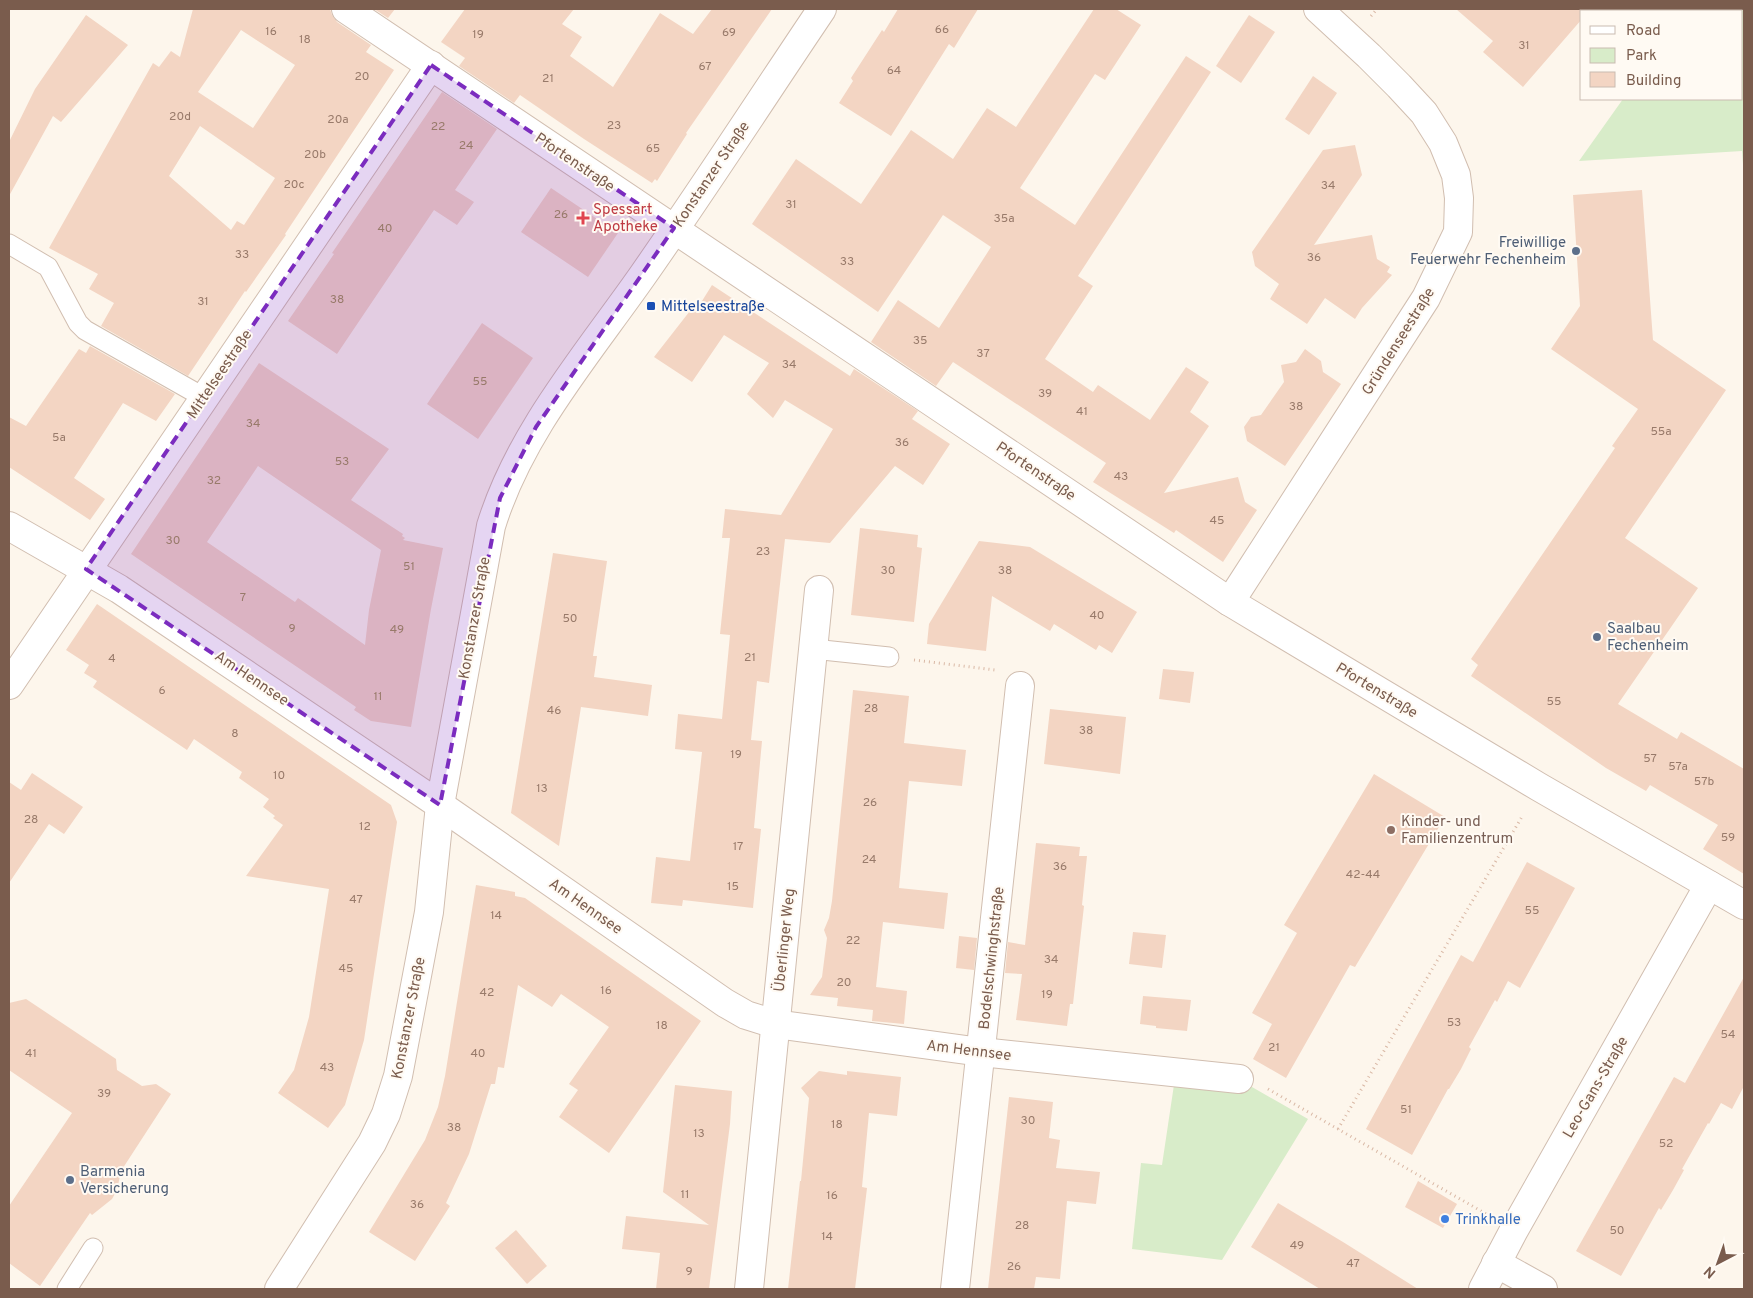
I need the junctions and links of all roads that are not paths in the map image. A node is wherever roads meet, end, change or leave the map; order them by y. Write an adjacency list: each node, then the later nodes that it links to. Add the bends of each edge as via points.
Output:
1 (346, 9): 4 (street, Pfortenstraße)
2 (822, 9): 5 (street, Konstanzer Straße)
3 (1318, 9): 11 (street, Gründenseestraße, via 1424,113 1443,143 1456,175 1458,232 1426,298)
4 (431, 64): 5 (street, Pfortenstraße); 7 (street, Mittelseestraße)
5 (674, 228): 11 (street, Pfortenstraße); 16 (street, Konstanzer Straße, via 536,427 500,498 491,526)
6 (9, 244): 7 (lane, via 48,266 78,323 85,330)
7 (203, 398): 9 (street, Mittelseestraße)
8 (9, 526): 9 (street, Am Hennsee)
9 (86, 569): 14 (street, Mittelseestraße); 16 (street, Am Hennsee, via 120,588)
10 (819, 590): 12 (street, Überlinger Weg)
11 (1230, 602): 17 (street, Pfortenstraße)
12 (813, 648): 13 (lane); 19 (street, Überlinger Weg)
13 (889, 657)
14 (9, 685)
15 (1020, 686): 20 (street, Bodelschwinghstraße)
16 (440, 805): 19 (street, Am Hennsee, via 725,1003 746,1015); 25 (street, Konstanzer Straße, via 429,912 398,1076 386,1114 355,1172)
17 (1709, 885): 18 (street, Pfortenstraße); 23 (street, Leo-Gans-Straße)
18 (1744, 905)
19 (775, 1024): 20 (street, Am Hennsee); 26 (street, Überlinger Weg)
20 (981, 1052): 21 (street, Am Hennsee); 27 (street, Bodelschwinghstraße)
21 (1239, 1080)
22 (93, 1248): 24 (lane)
23 (1496, 1263): 28 (street, Leo-Gans-Straße); 29 (street)
24 (67, 1289)
25 (279, 1289)
26 (749, 1289)
27 (955, 1289)
28 (1483, 1289)
29 (1543, 1289)

